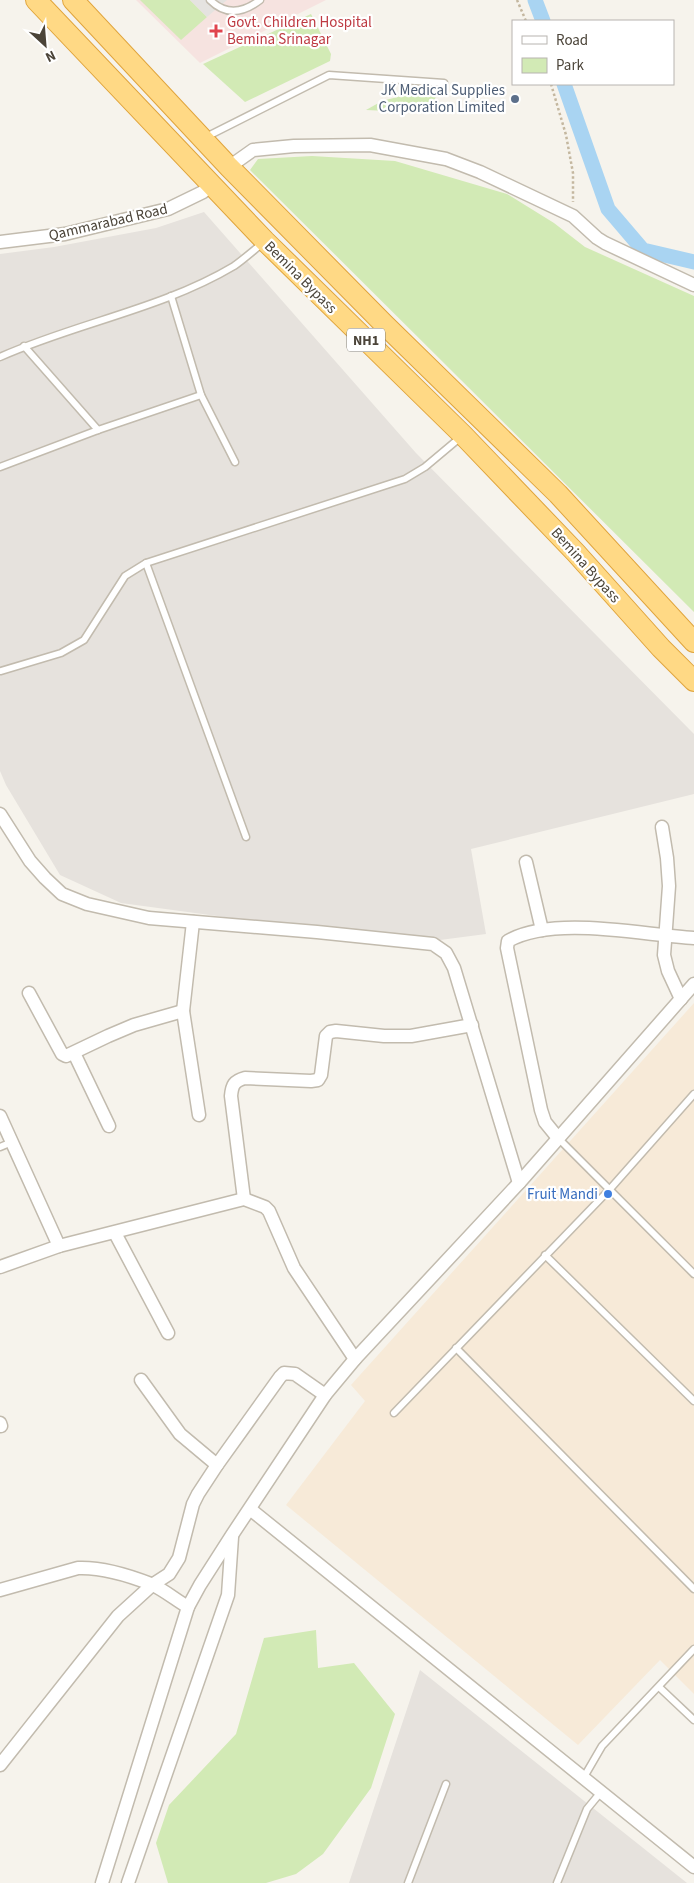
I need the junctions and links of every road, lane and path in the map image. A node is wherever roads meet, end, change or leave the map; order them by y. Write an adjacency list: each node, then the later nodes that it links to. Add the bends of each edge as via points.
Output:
1 (36, 0): 11 (highway, Bemina Bypass / NH1)
2 (72, 0): 9 (highway, Bemina Bypass / NH1)
3 (210, 0): 5 (lane, via 219,9 232,11 247,8)
4 (517, 0): 6 (path)
5 (255, 1)
6 (526, 20)
7 (444, 83): 9 (lane, via 329,75)
8 (552, 85): 12 (path, via 573,173)
9 (203, 139): 10 (highway, Bemina Bypass / NH1)
10 (229, 167): 12 (street, via 253,150 370,145 446,159); 25 (highway, Bemina Bypass / NH1, via 558,494)
11 (210, 184): 13 (highway, Bemina Bypass / NH1); 14 (street, Qammarabad Road, via 203,192 168,209 65,234)
12 (573, 216): 15 (street, via 605,243)
13 (265, 241): 16 (lane, via 234,265); 21 (highway, Bemina Bypass / NH1)
14 (0, 242)
15 (694, 286)
16 (171, 296): 17 (lane); 19 (lane)
17 (24, 346): 18 (lane); 20 (lane)
18 (0, 357)
19 (201, 395): 20 (lane); 22 (lane)
20 (98, 430): 23 (lane)
21 (462, 435): 24 (lane, via 425,467 405,479); 27 (highway, Bemina Bypass / NH1)
22 (235, 462)
23 (0, 467)
24 (146, 563): 26 (lane, via 125,576 84,640 61,653); 30 (lane)
25 (694, 642)
26 (1, 671)
27 (694, 682)
28 (0, 814): 32 (street, via 30,861 62,894 87,904 148,918)
29 (662, 827): 34 (street, via 669,886)
30 (246, 837)
31 (526, 862): 33 (street)
32 (193, 922): 39 (street); 40 (street, via 433,944 446,953 454,968)
33 (542, 930): 34 (street, via 605,929); 46 (street, via 508,941 506,948 541,1110 545,1122)
34 (665, 936): 35 (street); 38 (street, via 664,955 668,972)
35 (694, 938)
36 (694, 984): 38 (street)
37 (29, 993): 41 (street, via 62,1054)
38 (681, 1000): 46 (street)
39 (183, 1011): 41 (street, via 134,1025); 43 (street)
40 (472, 1025): 48 (street); 50 (street, via 411,1036 330,1032 326,1036 318,1080 245,1078 236,1081 232,1085 232,1096)
41 (74, 1053): 45 (street)
42 (693, 1098): 49 (lane)
43 (199, 1115)
44 (0, 1116): 47 (street)
45 (109, 1126)
46 (558, 1138): 48 (street); 49 (lane)
47 (6, 1144): 52 (street)
48 (519, 1183): 58 (street)
49 (610, 1190): 53 (lane); 55 (lane)
50 (244, 1199): 51 (street); 58 (street, via 269,1211 294,1268)
51 (115, 1232): 52 (street); 56 (street)
52 (59, 1246): 54 (street)
53 (545, 1255): 57 (lane); 61 (lane)
54 (0, 1267)
55 (694, 1274)
56 (168, 1333)
57 (456, 1348): 62 (lane); 67 (lane)
58 (354, 1359): 60 (street)
59 (141, 1380): 63 (street, via 180,1434)
60 (325, 1395): 63 (street, via 295,1374 284,1374); 64 (street)
61 (694, 1401)
62 (394, 1413)
63 (217, 1465): 66 (street, via 193,1504 179,1558 169,1574)
64 (250, 1509): 65 (street); 74 (street)
65 (232, 1534): 69 (street); 79 (street, via 228,1595)
66 (152, 1585): 68 (street, via 104,1570 78,1568); 69 (street); 73 (street, via 118,1616)
67 (694, 1589)
68 (0, 1590)
69 (188, 1607): 78 (street)
70 (694, 1649): 71 (lane)
71 (659, 1687): 72 (lane); 74 (lane, via 602,1746)
72 (694, 1720)
73 (0, 1765)
74 (584, 1777): 76 (street)
75 (446, 1784): 80 (lane)
76 (601, 1792): 77 (street); 81 (lane, via 587,1809)
77 (694, 1867)
78 (102, 1883)
79 (128, 1883)
80 (408, 1883)
81 (557, 1883)

